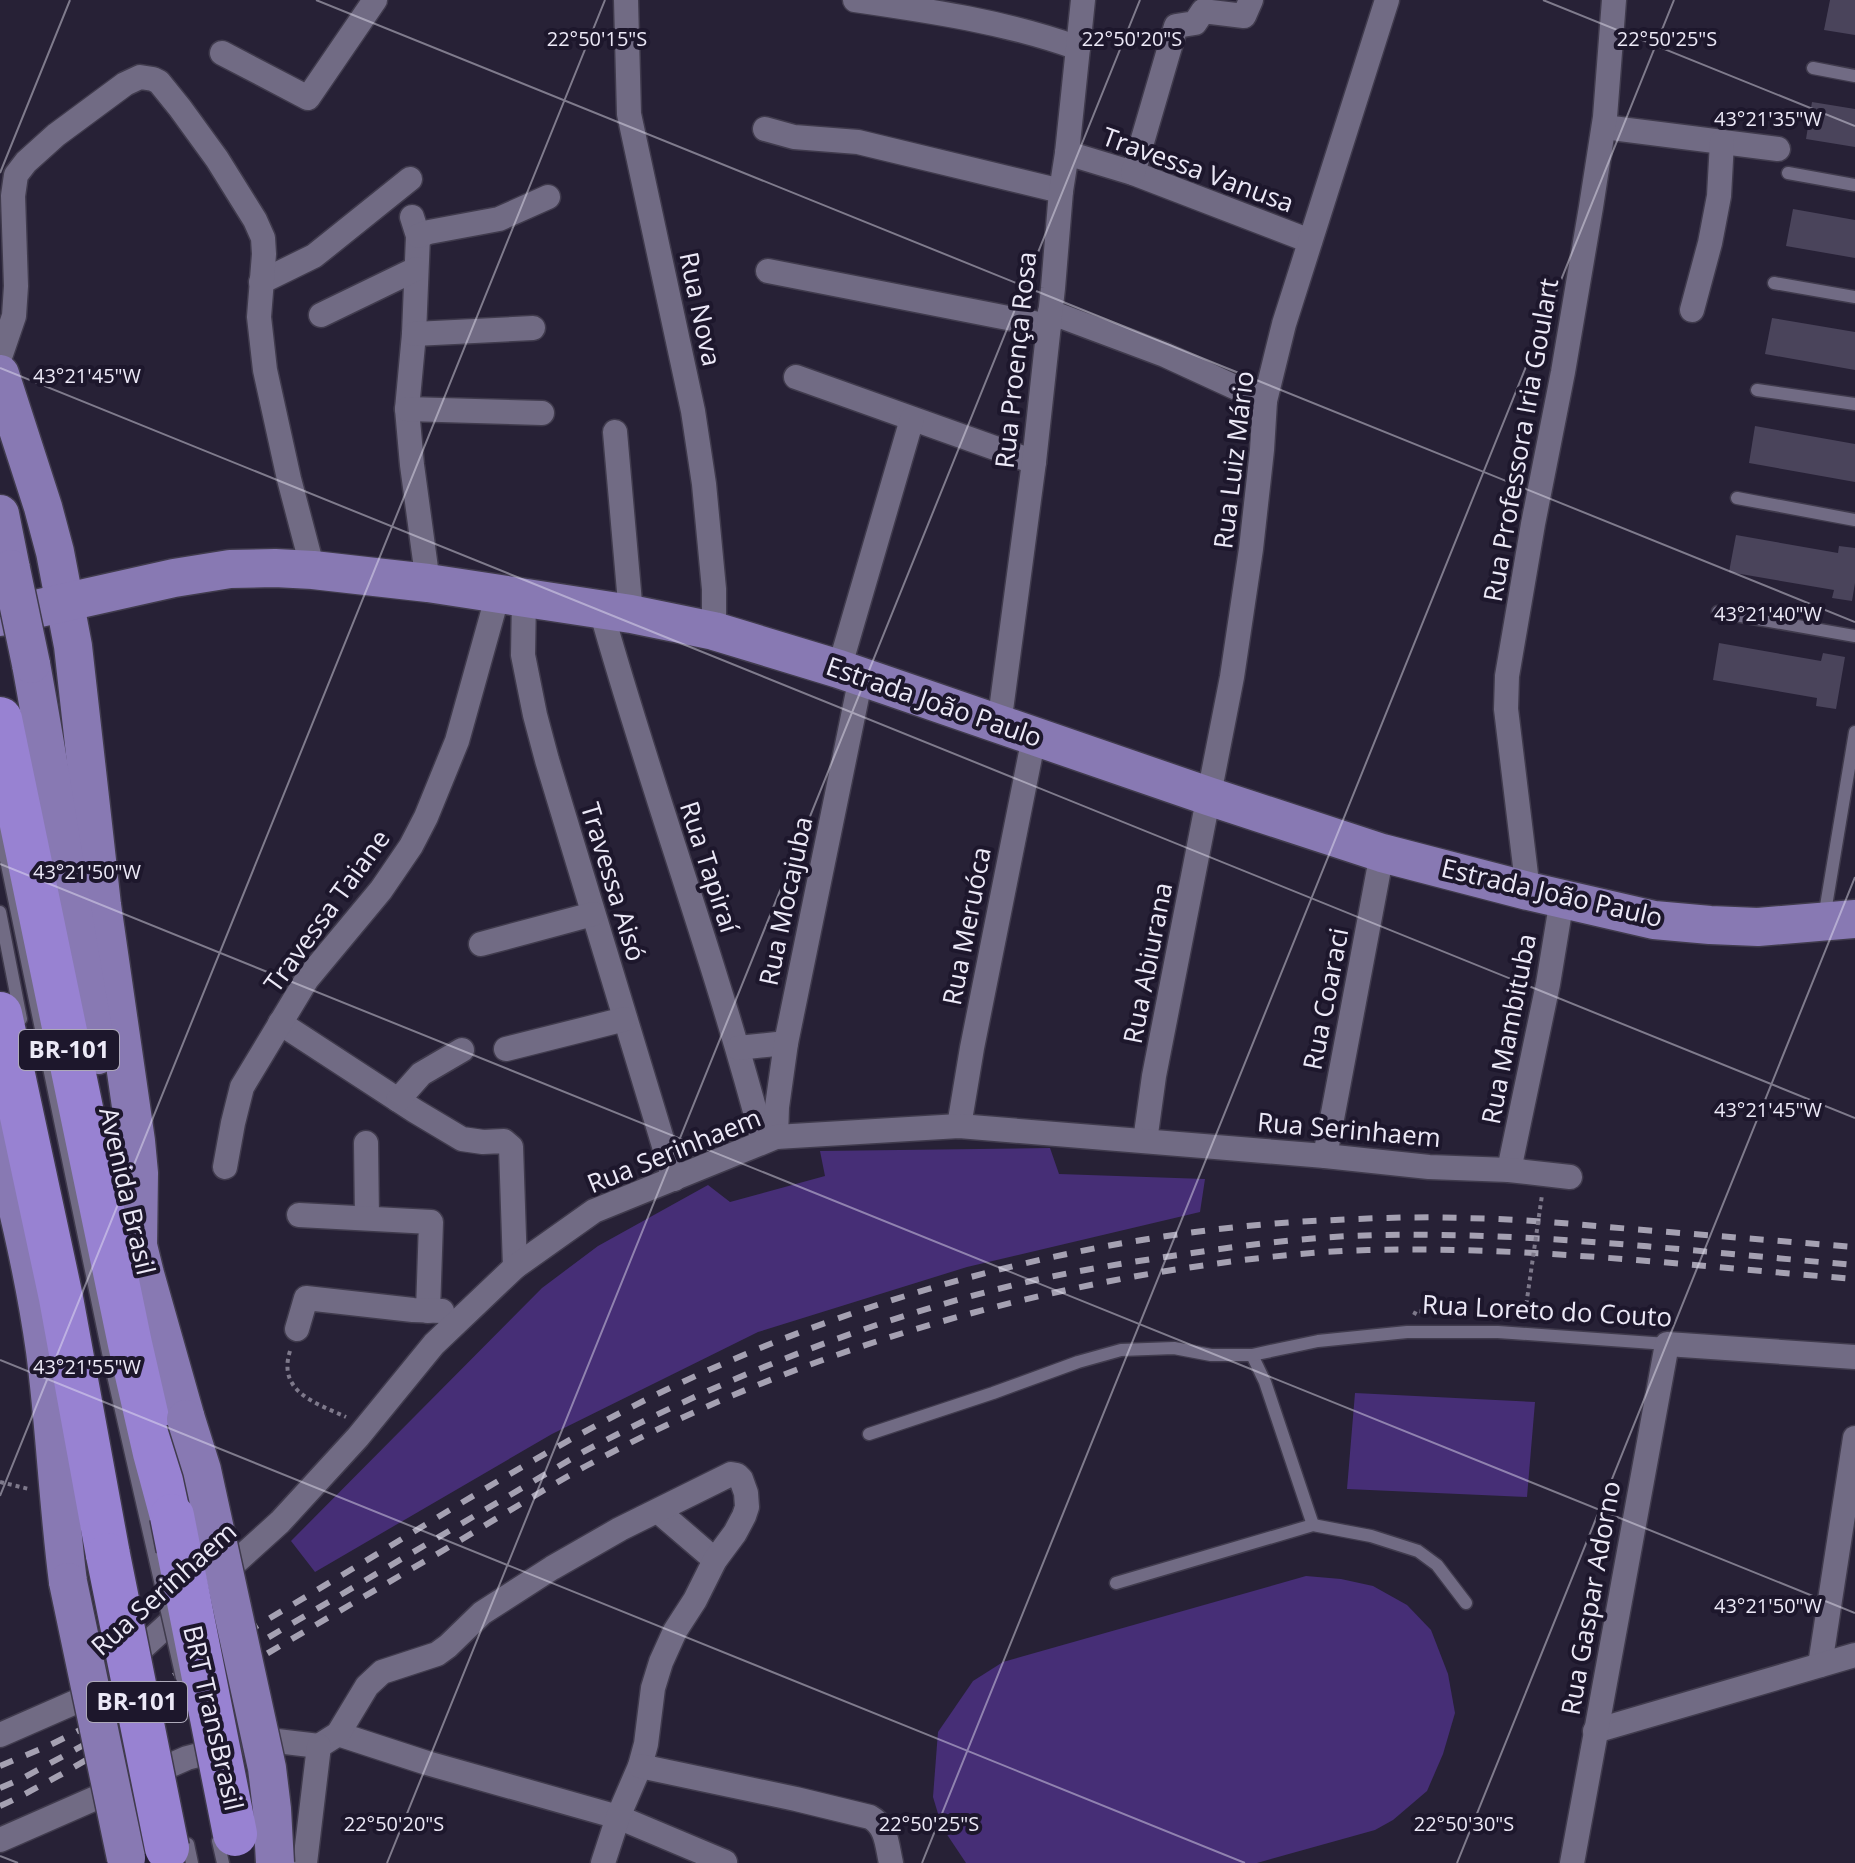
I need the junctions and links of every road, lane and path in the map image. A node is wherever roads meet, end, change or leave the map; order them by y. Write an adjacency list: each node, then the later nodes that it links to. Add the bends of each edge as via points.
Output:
1 (375, 0): 9 (street, via 308,98)
2 (626, 0): 55 (street, Rua Nova, via 629,114 697,440)
3 (855, 0): 8 (street, via 999,24)
4 (1083, 0): 8 (street, Rua Proença Rosa)
5 (1251, 0): 17 (street, via 1244,16 1203,11 1195,23 1176,26)
6 (1387, 0): 23 (street, Rua Luiz Mário)
7 (1614, 0): 12 (street, Rua Professora Iria Goulart)
8 (1078, 48): 16 (street, Rua Proença Rosa)
9 (222, 53)
10 (1813, 68): 11 (lane)
11 (1855, 76)
12 (1604, 127): 14 (street); 64 (street, Rua Professora Iria Goulart, via 1507,676 1506,709)
13 (765, 129): 21 (street, via 858,142)
14 (1722, 142): 15 (street); 29 (street, via 1719,196)
15 (1778, 149)
16 (1067, 153): 17 (street, Travessa Vanusa); 21 (street, Rua Proença Rosa)
17 (1133, 173): 23 (street, Travessa Vanusa)
18 (1788, 173): 20 (lane)
19 (410, 179): 26 (street, via 314,256)
20 (1855, 185)
21 (1061, 191): 31 (street, Rua Proença Rosa)
22 (548, 197): 24 (street, via 499,219 429,232 415,226)
23 (1310, 241): 38 (street, Rua Luiz Mário)
24 (416, 269): 30 (street); 33 (street)
25 (768, 271): 31 (street)
26 (261, 282): 34 (street, via 263,238 255,220 180,108 159,82 140,77 56,135 19,170 14,184 14,316); 48 (street, via 265,370)
27 (1774, 283): 28 (lane)
28 (1855, 297)
29 (1692, 310)
30 (321, 315)
31 (1050, 319): 38 (street, via 1165,355); 44 (street, Rua Proença Rosa)
32 (533, 328): 33 (street)
33 (414, 334): 40 (street)
34 (0, 357)
35 (0, 374): 51 (main road, via 43,507)
36 (796, 377): 42 (street)
37 (1757, 390): 39 (lane)
38 (1265, 401): 61 (street, Rua Luiz Mário, via 1243,612)
39 (1855, 404)
40 (407, 409): 41 (street); 49 (street)
41 (542, 413)
42 (912, 419): 44 (street); 57 (street, Rua Mocajuba)
43 (615, 432): 52 (street, Rua Tapiraí)
44 (1034, 462): 59 (street, Rua Proença Rosa)
45 (1737, 498): 47 (lane)
46 (0, 514): 91 (main road, Avenida Brasil, bridge, via 51,773 87,999)
47 (1855, 520)
48 (313, 570): 49 (main road, Estrada João Paulo); 51 (main road, Estrada João Paulo, via 230,569)
49 (428, 583): 50 (main road, Estrada João Paulo)
50 (511, 596): 52 (main road, Estrada João Paulo); 66 (street, Travessa Aisó, via 547,760); 70 (street, Travessa Taiane, via 411,846 307,979)
51 (65, 602): 54 (main road, Estrada João Paulo); 91 (main road, via 136,1141)
52 (616, 612): 55 (main road, Estrada João Paulo); 73 (street, Rua Tapiraí, via 626,697)
53 (1718, 612): 56 (lane)
54 (0, 617)
55 (714, 631): 57 (main road, Estrada João Paulo)
56 (1855, 636)
57 (850, 673): 59 (main road, Estrada João Paulo); 72 (street, Rua Mocajuba)
58 (0, 719): 124 (highway, Avenida Brasil / BR-101, bridge, via 124,1314 172,1516)
59 (1016, 731): 61 (main road, Estrada João Paulo); 77 (street, Rua Meruóca)
60 (1855, 732): 67 (lane)
61 (1208, 796): 63 (main road, Estrada João Paulo); 80 (street, Rua Abiurana)
62 (0, 831): 113 (lane, BRT TransBrasil, bridge)
63 (1382, 853): 64 (main road, Estrada João Paulo); 82 (street, Rua Coaraci)
64 (1545, 895): 67 (main road, Estrada João Paulo, via 1654,920 1710,925); 84 (street, Rua Mambituba, via 1548,984)
65 (0, 912): 71 (lane)
66 (593, 914): 68 (street); 69 (street, Travessa Aisó)
67 (1839, 920)
68 (481, 944)
69 (625, 1019): 74 (street); 86 (street, Travessa Aisó)
70 (280, 1023): 76 (street); 83 (street, Travessa Taiane, via 242,1087)
71 (12, 1026): 125 (highway, BR-101, bridge, via 108,1555)
72 (786, 1043): 73 (street); 79 (street, Rua Mocajuba)
73 (738, 1048): 79 (street, Rua Tapiraí)
74 (506, 1049)
75 (462, 1050): 76 (street, via 421,1074)
76 (398, 1100): 92 (street, via 462,1139 504,1141 511,1147)
77 (959, 1126): 79 (street, Rua Serinhaem); 80 (street, Rua Serinhaem)
78 (0, 1137): 93 (main road)
79 (770, 1139): 86 (street, Rua Serinhaem)
80 (1145, 1141): 82 (street, Rua Serinhaem)
81 (366, 1143): 90 (street)
82 (1325, 1156): 84 (street, Rua Serinhaem)
83 (225, 1167)
84 (1509, 1170): 85 (street, Rua Serinhaem)
85 (1570, 1177)
86 (674, 1179): 92 (street, Rua Serinhaem, via 594,1211)
87 (1542, 1195): 96 (path, bridge)
88 (0, 1206): 93 (main road)
89 (299, 1215): 90 (street)
90 (367, 1218): 94 (street, via 431,1222)
91 (138, 1247): 128 (main road, Avenida Brasil, bridge, via 202,1470 267,1768)
92 (515, 1267): 95 (street, Rua Serinhaem)
93 (38, 1310): 126 (main road, bridge, via 68,1582)
94 (428, 1311): 95 (street); 97 (street, via 306,1298)
95 (466, 1311): 101 (street, Rua Serinhaem)
96 (1524, 1320)
97 (297, 1329): 101 (path, via 287,1360 289,1380 300,1395)
98 (1667, 1344): 99 (lane, Rua Loreto do Couto, via 1498,1332 1407,1332 1318,1341); 100 (street, Rua Loreto do Couto); 114 (street, Rua Gaspar Adorno)
99 (1252, 1355): 102 (lane, Rua Loreto do Couto, via 1174,1348 1121,1350); 105 (lane)
100 (1855, 1357)
101 (366, 1427): 115 (street, Rua Serinhaem, via 280,1522 126,1663 80,1700)
102 (869, 1434)
103 (1855, 1438): 112 (street)
104 (658, 1511): 106 (street); 106 (street, via 737,1475 747,1507); 117 (street, via 503,1599 437,1654 382,1672)
105 (1313, 1525): 107 (lane); 108 (lane, via 1418,1551 1437,1565)
106 (715, 1560): 119 (street, via 661,1662)
107 (1116, 1583)
108 (1466, 1603)
109 (142, 1628): 111 (lane, BRT TransBrasil)
110 (1855, 1655): 112 (street)
111 (148, 1659)
112 (1820, 1665): 114 (street)
113 (185, 1693)
114 (1595, 1731): 132 (street, Rua Gaspar Adorno)
115 (0, 1735)
116 (195, 1737): 120 (lane, BRT TransBrasil)
117 (329, 1740): 122 (street); 123 (street, via 260,1739 187,1758); 129 (street)
118 (168, 1752): 121 (lane, BRT TransBrasil)
119 (640, 1766): 122 (street); 131 (street, via 859,1813 884,1829)
120 (202, 1767)
121 (175, 1783)
122 (618, 1817): 127 (street); 130 (street)
123 (0, 1840)
124 (226, 1846)
125 (180, 1850)
126 (126, 1860)
127 (725, 1862)
128 (275, 1863)
129 (305, 1863)
130 (603, 1863)
131 (891, 1863)
132 (1572, 1863)

